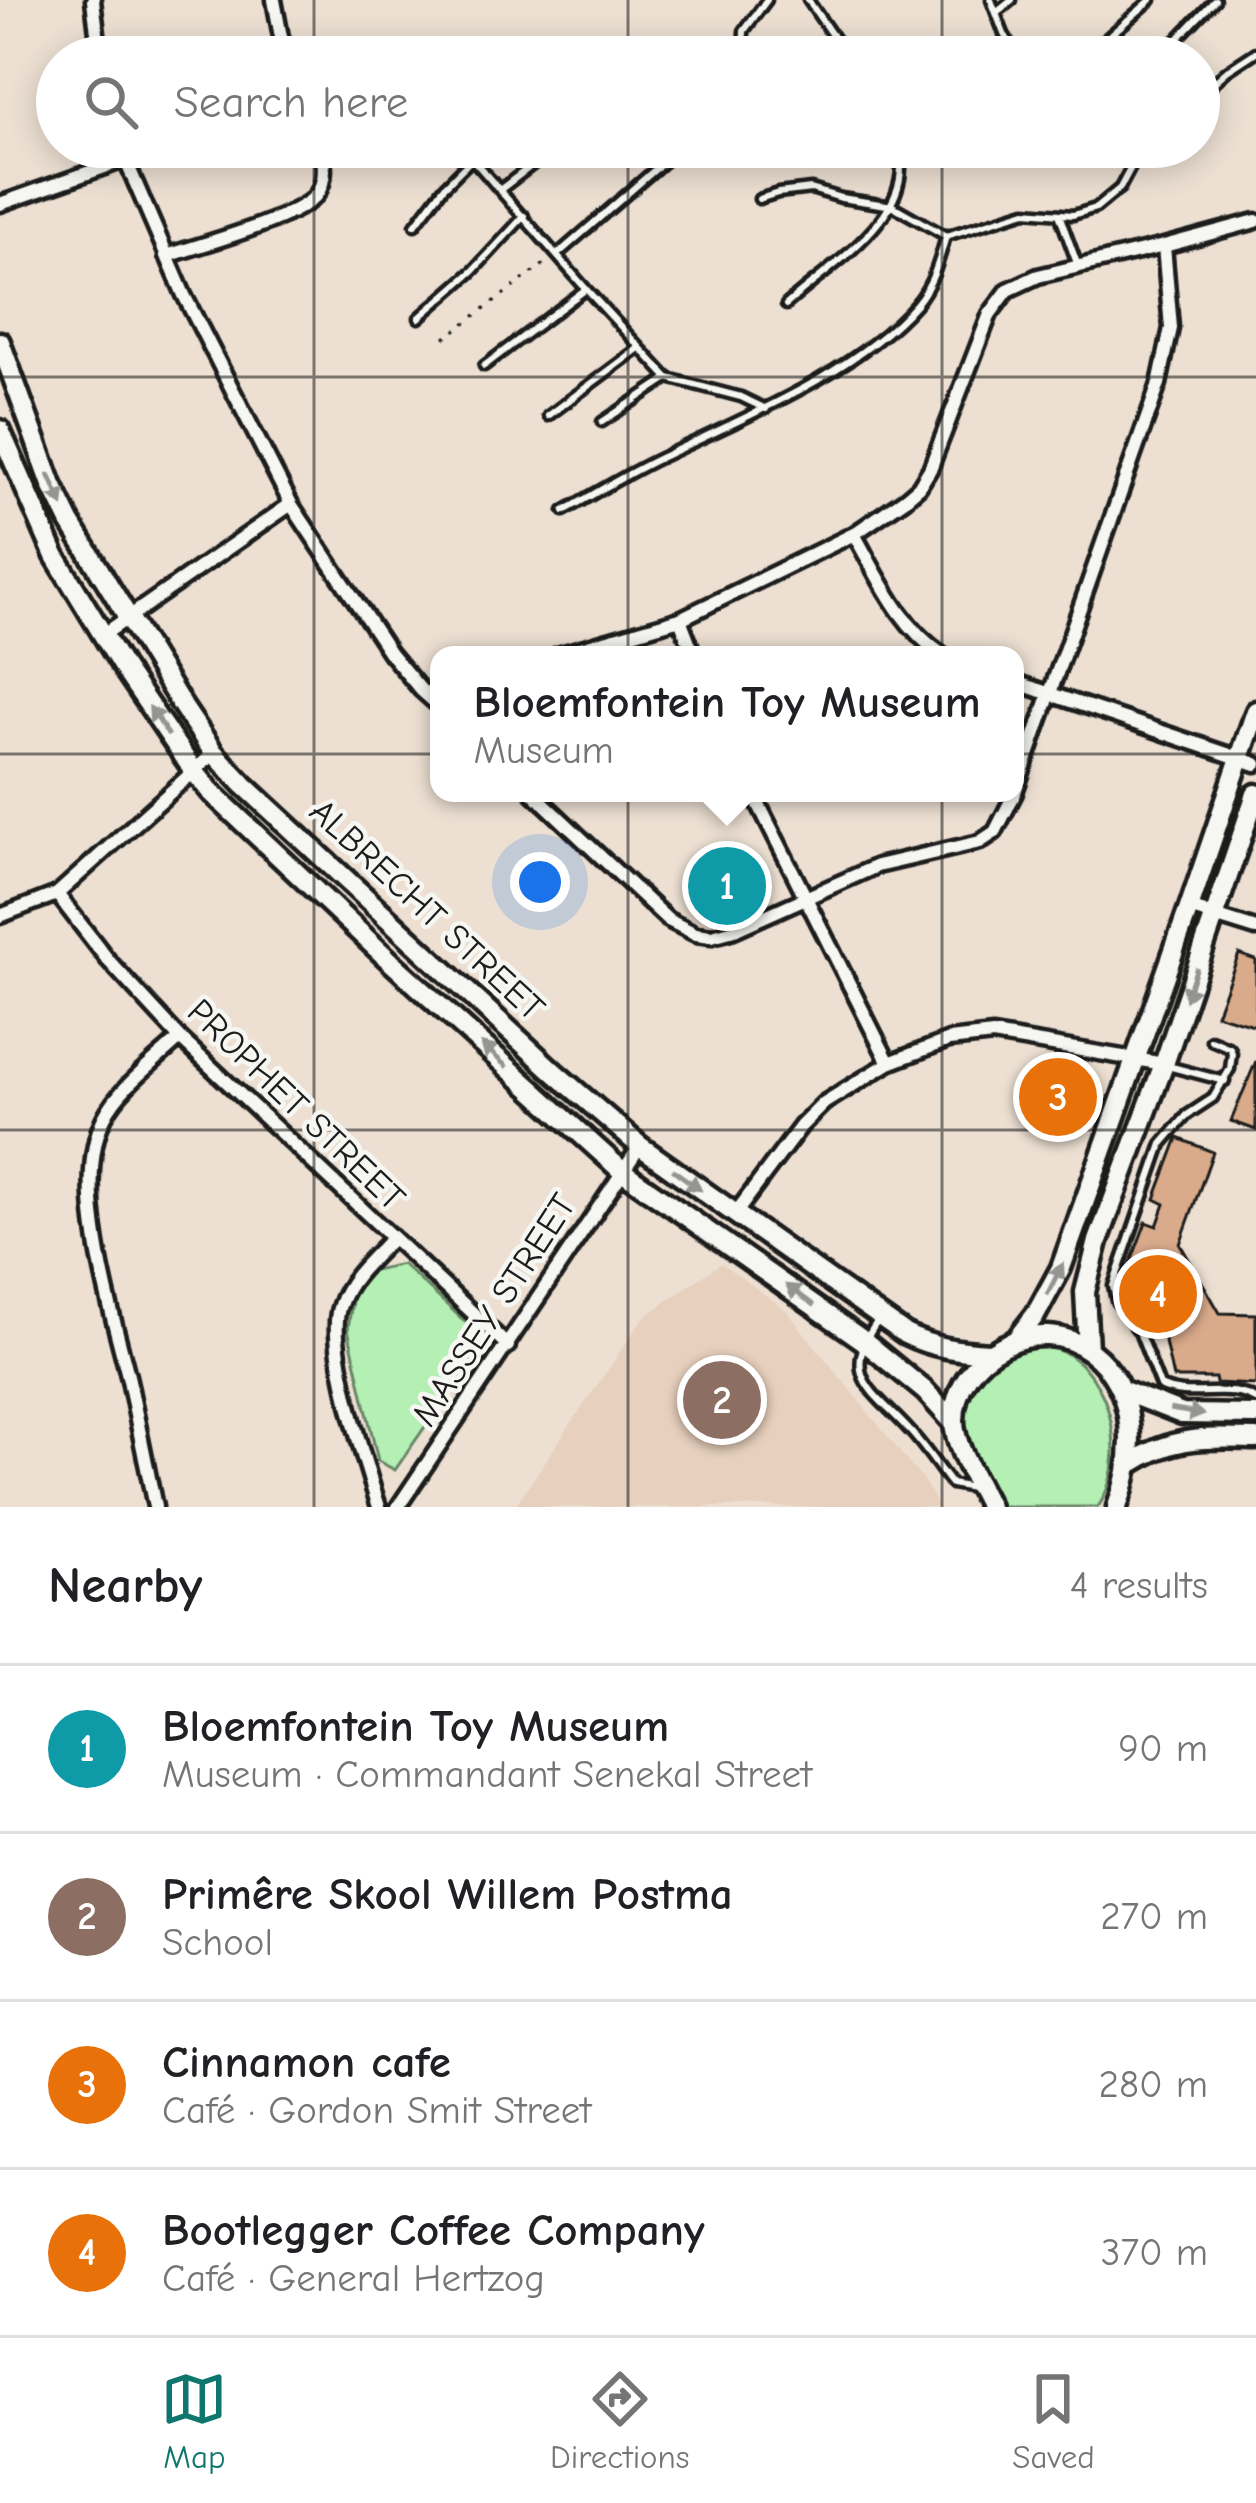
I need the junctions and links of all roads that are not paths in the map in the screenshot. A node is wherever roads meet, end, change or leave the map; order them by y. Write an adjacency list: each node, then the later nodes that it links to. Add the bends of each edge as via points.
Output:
1 (93, 0): 10 (street)
2 (274, 0): 11 (street)
3 (767, 0): 12 (lane)
4 (808, 0): 13 (lane)
5 (991, 0): 9 (lane)
6 (1012, 0): 9 (lane)
7 (1151, 0): 15 (lane)
8 (1215, 0): 16 (lane)
9 (996, 13): 14 (lane)
10 (97, 36)
11 (281, 36)
12 (744, 36)
13 (833, 36)
14 (1008, 36)
15 (1109, 36)
16 (1180, 36)
17 (1256, 52): 18 (lane)
18 (1220, 77)
19 (86, 168): 30 (street)
20 (128, 168): 39 (street)
21 (324, 168): 39 (street, via 308,204)
22 (463, 168): 35 (lane)
23 (482, 168): 28 (lane)
24 (528, 168): 28 (lane)
25 (658, 168): 38 (lane)
26 (900, 168): 31 (lane)
27 (1133, 168): 32 (lane, via 1096,208)
28 (501, 189): 33 (lane)
29 (759, 199): 31 (lane, via 811,189)
30 (0, 204)
31 (892, 206): 36 (lane); 42 (lane)
32 (1059, 214): 36 (lane, via 1026,211); 40 (lane)
33 (524, 216): 38 (lane); 43 (lane)
34 (1256, 220): 37 (street)
35 (415, 225)
36 (946, 236): 48 (lane, via 932,282 890,330)
37 (1164, 247): 40 (street); 63 (street, via 1171,328 1159,384)
38 (559, 254): 41 (lane)
39 (166, 256): 53 (street)
40 (1078, 266): 55 (street, via 1017,284 997,301 919,487)
41 (586, 290): 45 (lane); 46 (lane)
42 (786, 305)
43 (419, 318)
44 (0, 341): 51 (street, ALBRECHT STREET)
45 (639, 348): 47 (lane); 49 (lane)
46 (484, 366)
47 (668, 378): 48 (lane); 50 (lane)
48 (766, 409): 54 (lane)
49 (548, 416)
50 (602, 422)
51 (32, 430): 52 (street); 56 (street, ALBRECHT STREET, one-way to 56, via 70,522)
52 (2, 436): 58 (street, ALBRECHT STREET, via 55,556)
53 (291, 504): 56 (street); 64 (street, via 390,653)
54 (564, 511)
55 (854, 534): 57 (street); 61 (street, via 908,625)
56 (128, 620): 58 (street); 66 (street, ALBRECHT STREET)
57 (680, 620): 59 (street); 60 (street)
58 (103, 635): 69 (street, ALBRECHT STREET, one-way to 58)
59 (589, 646)
60 (690, 646)
61 (931, 646)
62 (1024, 685): 63 (street)
63 (1049, 694): 67 (street); 68 (street)
64 (430, 698)
65 (1256, 711): 67 (street)
66 (214, 753): 69 (street); 86 (street, ALBRECHT STREET)
67 (1247, 762): 76 (street)
68 (1024, 766)
69 (193, 770): 74 (street); 87 (street, ALBRECHT STREET, one-way to 69)
70 (1256, 794): 78 (street)
71 (543, 802): 75 (street, via 668,920 696,934 734,930)
72 (758, 802): 75 (street)
73 (1010, 802): 75 (street, via 980,842 877,866)
74 (58, 894): 77 (street); 80 (street, PROPHET STREET)
75 (806, 899): 83 (street)
76 (1189, 908): 78 (street); 82 (street)
77 (2, 911)
78 (1214, 916): 79 (street); 84 (street, one-way to 84)
79 (1256, 929)
80 (181, 1038): 89 (street, PROPHET STREET); 103 (street, via 119,1095 100,1128 91,1172 107,1293)
81 (1211, 1040): 85 (lane, via 1232,1053)
82 (1136, 1058): 83 (street, via 993,1035 949,1040); 84 (street); 92 (street, one-way to 82, via 1061,1268)
83 (889, 1063): 88 (street, via 824,1103)
84 (1164, 1064): 85 (lane); 94 (street, via 1089,1272)
85 (1225, 1081): 97 (lane, via 1162,1144 1113,1286 1160,1386)
86 (640, 1146): 87 (street, MASSEY STREET); 88 (street, ALBRECHT STREET, one-way to 88)
87 (622, 1171): 91 (street, ALBRECHT STREET, one-way to 87); 93 (street, MASSEY STREET)
88 (735, 1214): 90 (street, ALBRECHT STREET)
89 (392, 1238): 93 (street, PROPHET STREET); 104 (street, via 345,1293 335,1322)
90 (880, 1317): 91 (lane); 95 (street, ALBRECHT STREET, via 925,1344)
91 (864, 1341): 99 (street, ALBRECHT STREET); 102 (lane, via 865,1384 951,1484)
92 (1015, 1341): 94 (street, via 1044,1336); 95 (street)
93 (508, 1346): 105 (street, MASSEY STREET)
94 (1088, 1349): 96 (street)
95 (990, 1353): 99 (street, via 969,1371)
96 (1121, 1390): 98 (street, one-way to 98, via 1182,1414); 101 (street)
97 (1256, 1400)
98 (1256, 1415)
99 (954, 1423): 102 (street)
100 (1256, 1439): 101 (street, via 1168,1443)
101 (1130, 1464): 106 (street)
102 (985, 1498)
103 (155, 1507)
104 (379, 1507)
105 (398, 1507)
106 (1118, 1507)

